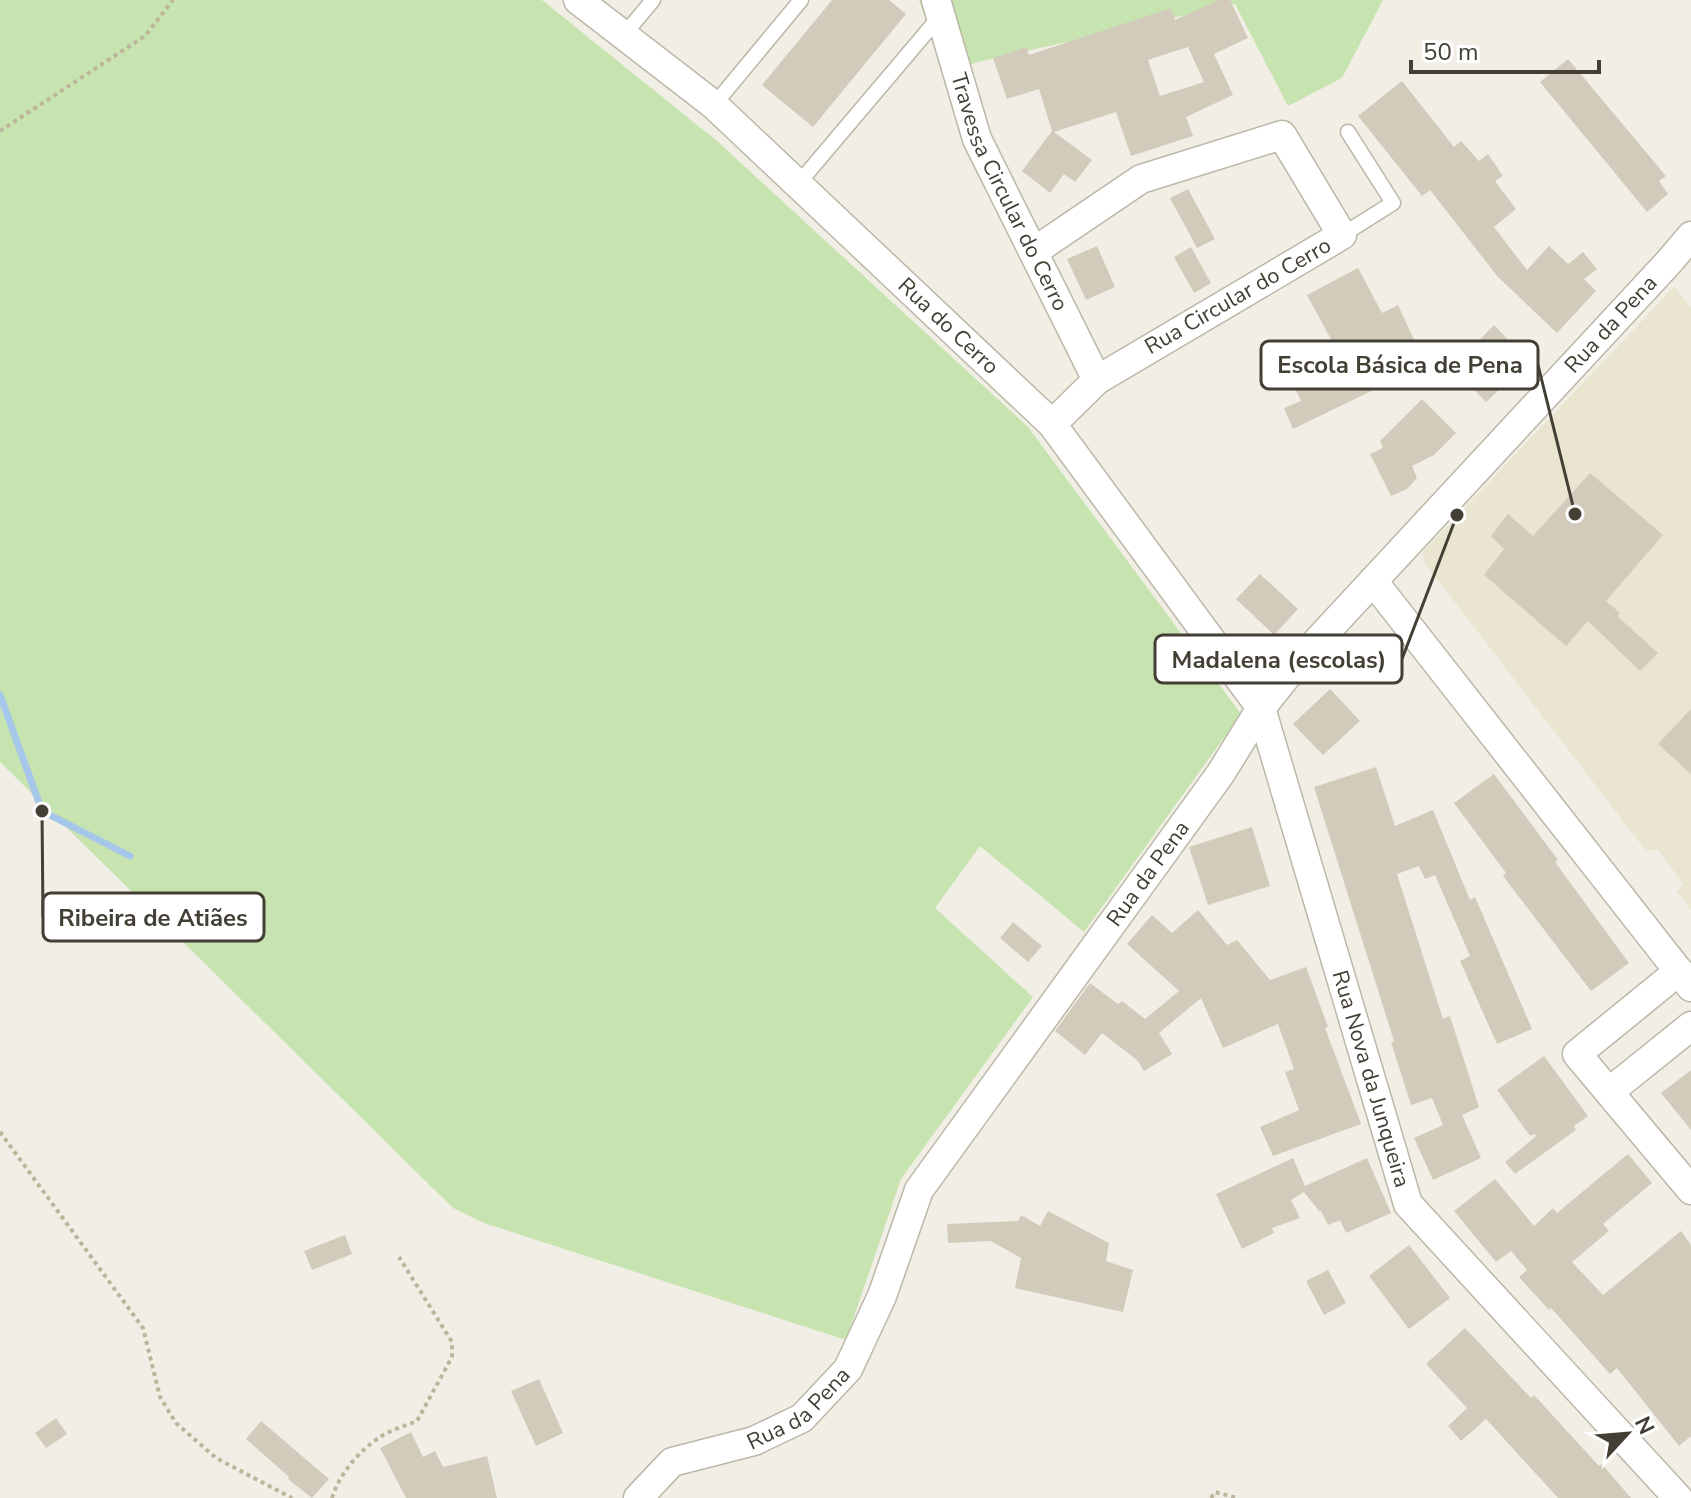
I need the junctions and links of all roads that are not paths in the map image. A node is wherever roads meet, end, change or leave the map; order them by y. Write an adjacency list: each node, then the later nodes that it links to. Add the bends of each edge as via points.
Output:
1 (578, 0): 5 (street, Rua do Cerro)
2 (653, 0): 5 (lane)
3 (801, 0): 6 (lane)
4 (939, 7): 8 (lane); 11 (street, Travessa Circular do Cerro, via 977,139)
5 (623, 36): 6 (street, Rua do Cerro)
6 (714, 105): 8 (street, Rua do Cerro)
7 (1348, 132): 9 (lane, via 1393,203)
8 (798, 184): 13 (street, Rua do Cerro)
9 (1342, 235): 11 (street, Rua Circular do Cerro, via 1282,135 1141,179); 12 (street, Rua Circular do Cerro)
10 (1691, 236): 14 (street, Rua da Pena)
11 (1033, 252): 12 (street, Travessa Circular do Cerro)
12 (1097, 380): 13 (street, Rua Circular do Cerro)
13 (1052, 424): 15 (street, Rua do Cerro)
14 (1373, 581): 15 (street, Rua da Pena); 16 (street)
15 (1261, 708): 20 (street, Rua da Pena, via 1221,773 919,1190 882,1296 848,1369 802,1418 754,1441 672,1462); 21 (street, Rua Nova da Junqueira, via 1408,1204)
16 (1685, 979): 18 (street, via 1577,1054)
17 (1691, 1026): 18 (street)
18 (1609, 1092): 19 (street)
19 (1691, 1190)
20 (638, 1498)
21 (1678, 1498)

